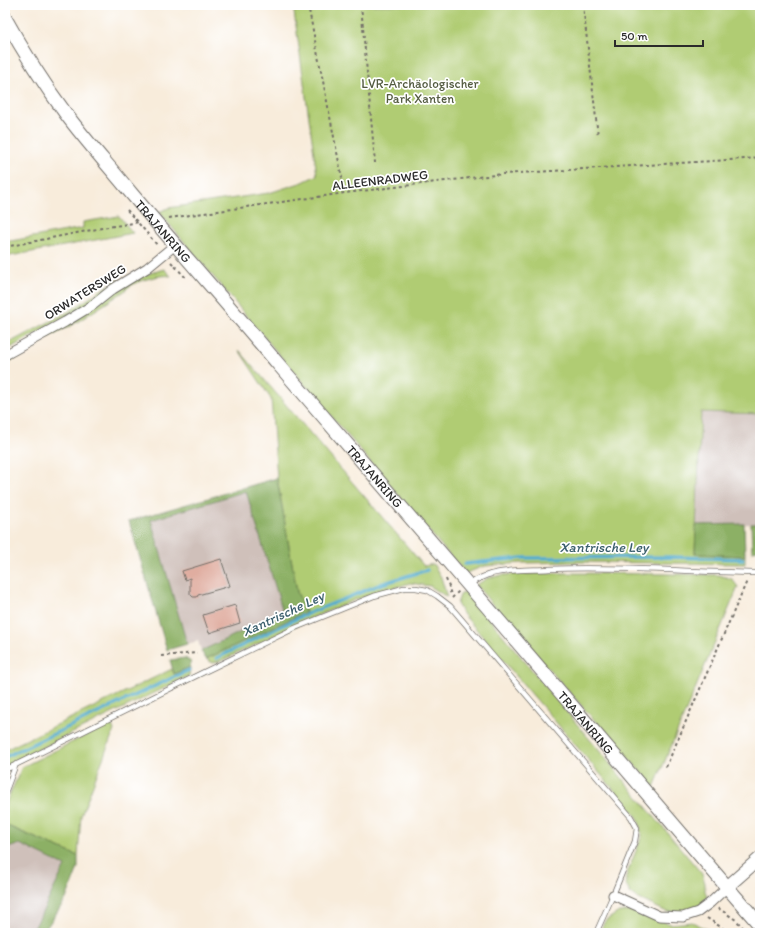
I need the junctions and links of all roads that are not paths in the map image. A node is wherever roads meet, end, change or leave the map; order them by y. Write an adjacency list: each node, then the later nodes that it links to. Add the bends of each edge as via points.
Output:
1 (5, 18): 2 (main road, TRAJANRING, via 17,41 65,113)
2 (175, 245): 3 (street, ORWATERSWEG, via 147,268 93,305); 5 (main road, TRAJANRING)
3 (5, 355)
4 (760, 573): 5 (lane, via 547,569 492,573)
5 (469, 584): 10 (main road, TRAJANRING)
6 (16, 764): 7 (lane); 8 (lane); 11 (lane, via 295,628 374,596 404,588 427,590 450,606 631,817 637,828 635,841)
7 (5, 770)
8 (5, 793)
9 (760, 858): 10 (street)
10 (727, 887): 11 (street, via 698,912 683,917 659,916); 12 (main road, TRAJANRING)
11 (613, 895): 13 (lane)
12 (760, 925)
13 (596, 933)

